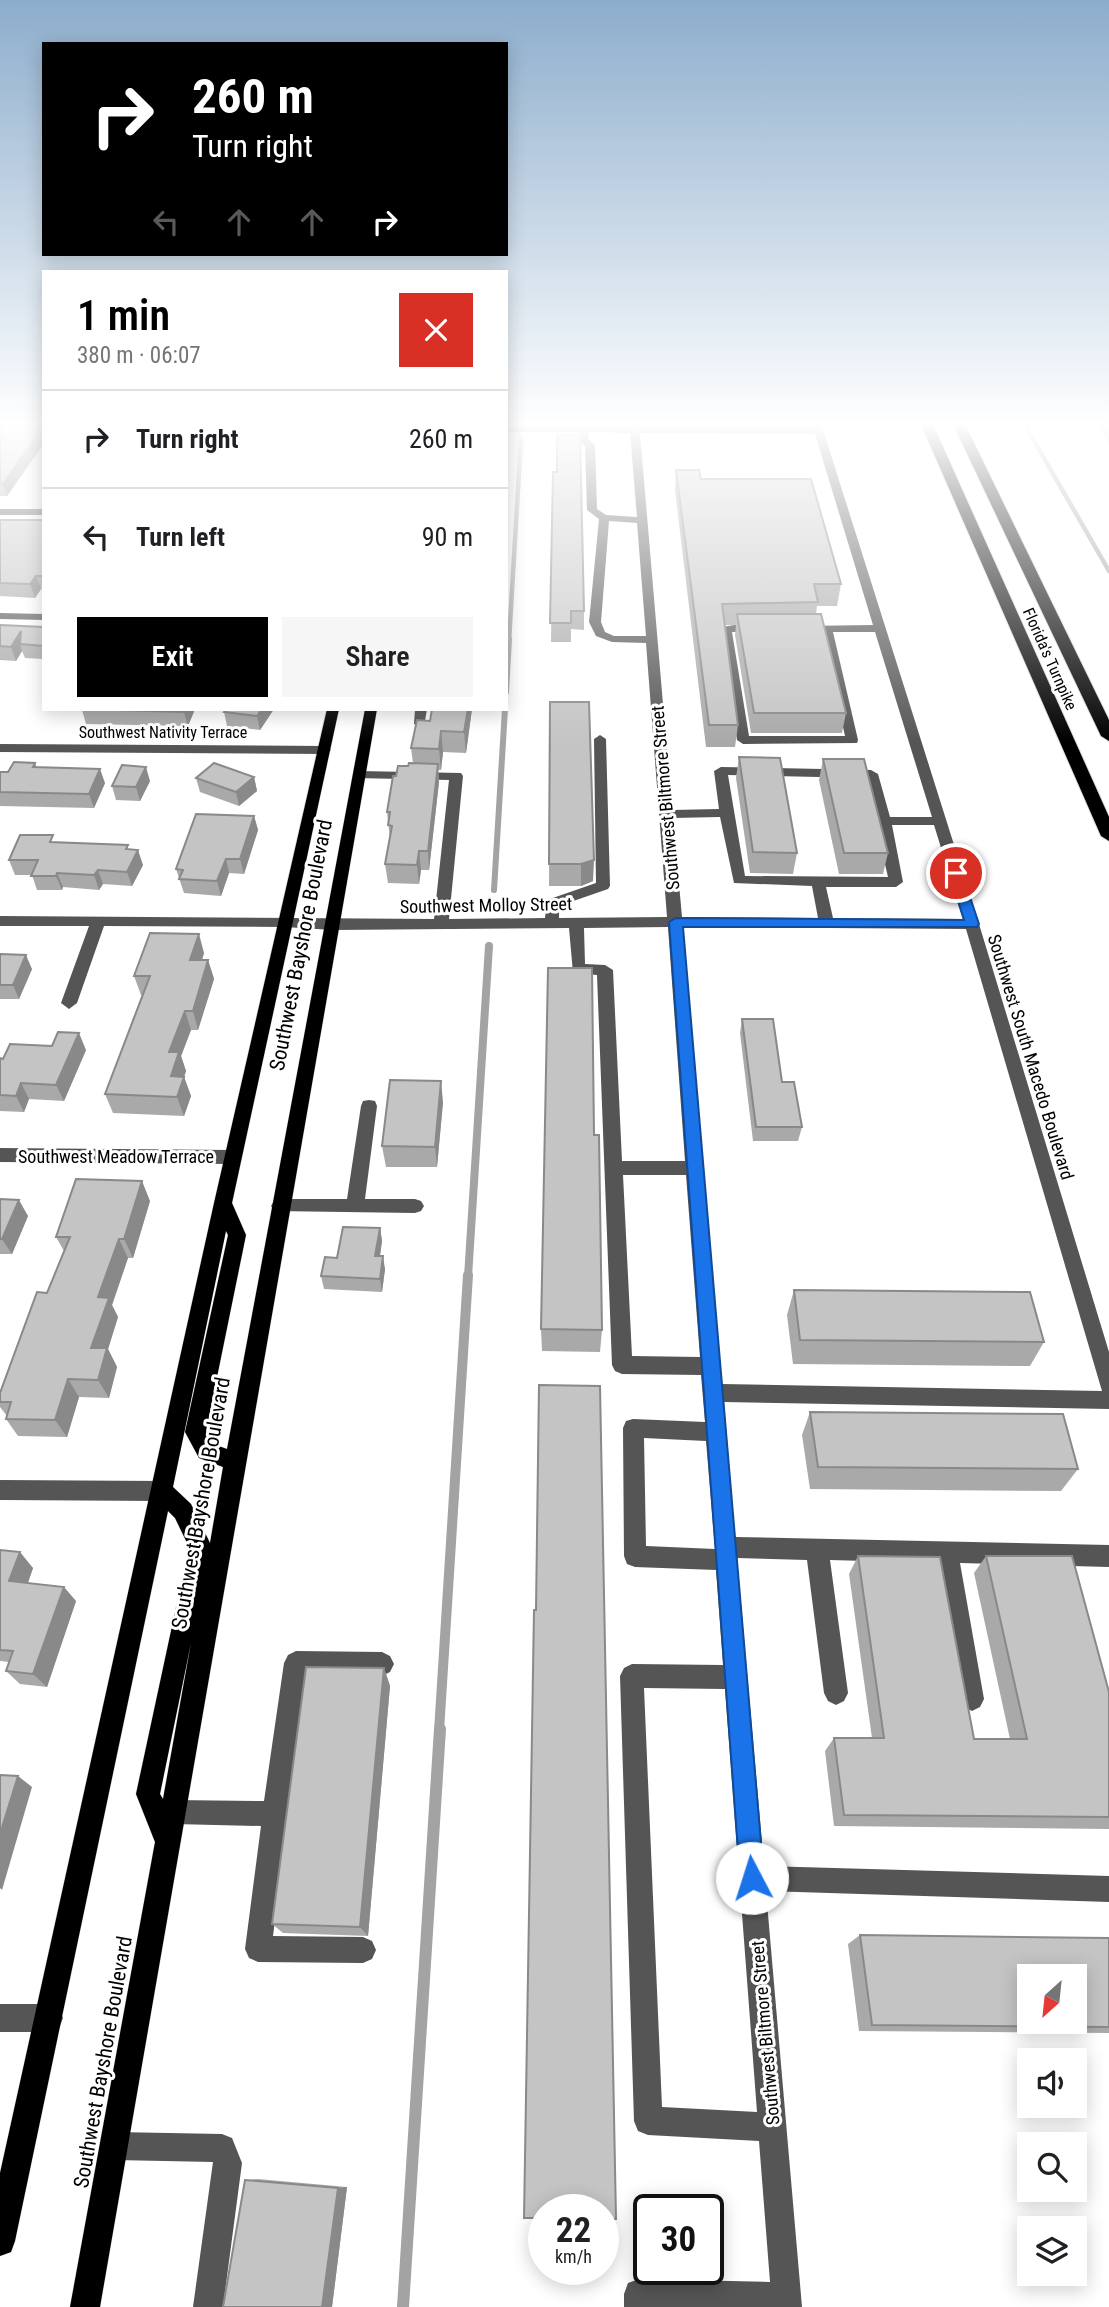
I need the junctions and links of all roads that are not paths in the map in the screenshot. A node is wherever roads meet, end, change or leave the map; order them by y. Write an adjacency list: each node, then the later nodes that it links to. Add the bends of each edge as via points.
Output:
1 (603, 528): 10 (street, via 595,622 600,634 612,639)
2 (643, 528): 10 (street, Southwest Biltmore Street)
3 (848, 528): 8 (street, Southwest South Macedo Boulevard)
4 (973, 528): 24 (highway, Florida's Turnpike)
5 (1009, 528): 15 (highway, Florida's Turnpike)
6 (0, 617): 7 (street)
7 (42, 617)
8 (879, 628): 9 (street); 23 (street, Southwest South Macedo Boulevard)
9 (827, 629): 9 (street, via 726,629 743,740 852,740)
10 (652, 640): 21 (street, Southwest Biltmore Street)
11 (333, 711): 18 (main road, Southwest Bayshore Boulevard)
12 (421, 711): 14 (street)
13 (370, 715): 19 (main road, Southwest Bayshore Boulevard)
14 (420, 724)
15 (1109, 736)
16 (600, 739): 30 (street, via 603,886 552,903)
17 (0, 748): 18 (street, Southwest Nativity Terrace)
18 (325, 750): 28 (main road, Southwest Bayshore Boulevard)
19 (359, 775): 33 (street, via 456,776); 35 (main road, Southwest Bayshore Boulevard)
20 (726, 813): 21 (street); 22 (street, via 721,771 871,774); 25 (street, via 739,880)
21 (667, 814): 29 (street, Southwest Biltmore Street)
22 (884, 821): 23 (street); 25 (street, via 896,883)
23 (940, 821): 34 (street, Southwest South Macedo Boulevard)
24 (1109, 836)
25 (818, 882): 32 (street)
26 (0, 921): 27 (street, Southwest Molloy Street)
27 (98, 922): 28 (street, Southwest Molloy Street); 36 (street)
28 (285, 922): 35 (street, Southwest Molloy Street); 39 (main road, Southwest Bayshore Boulevard)
29 (676, 922): 31 (street, Southwest Molloy Street); 32 (street, Southwest Molloy Street); 41 (street, Southwest Biltmore Street)
30 (552, 923): 31 (street, Southwest Molloy Street); 33 (street, Southwest Molloy Street)
31 (576, 923): 40 (street, via 578,969 605,970)
32 (827, 923): 34 (street, Southwest Molloy Street)
33 (441, 924): 35 (street, Southwest Molloy Street)
34 (972, 924): 47 (street, Southwest South Macedo Boulevard)
35 (333, 925): 44 (main road, Southwest Bayshore Boulevard)
36 (69, 1003)
37 (369, 1106): 43 (street)
38 (0, 1155): 39 (street, Southwest Meadow Terrace)
39 (233, 1157): 42 (main road, Southwest Bayshore Boulevard)
40 (613, 1168): 41 (street); 46 (street, via 622,1365)
41 (695, 1168): 46 (street, Southwest Biltmore Street)
42 (223, 1203): 51 (main road, via 237,1235 195,1433 206,1451); 53 (main road, Southwest Bayshore Boulevard)
43 (355, 1205): 44 (street); 45 (street)
44 (280, 1206): 51 (main road, Southwest Bayshore Boulevard)
45 (415, 1206)
46 (710, 1366): 48 (street, Southwest Biltmore Street)
47 (1109, 1385)
48 (713, 1394): 49 (street); 50 (street, Southwest Biltmore Street)
49 (1109, 1400)
50 (715, 1432): 56 (street, Southwest Biltmore Street); 56 (street, via 633,1428 635,1556)
51 (235, 1461): 64 (main road, Southwest Bayshore Boulevard)
52 (0, 1490): 53 (street)
53 (161, 1491): 66 (main road, via 183,1511 200,1546 148,1794); 71 (main road, Southwest Bayshore Boulevard)
54 (817, 1549): 55 (street); 56 (street); 62 (street)
55 (947, 1552): 57 (street); 63 (street)
56 (725, 1554): 61 (street, Southwest Biltmore Street)
57 (1072, 1555): 58 (street); 59 (street)
58 (1109, 1556)
59 (1079, 1582)
60 (382, 1664): 65 (street, via 296,1663)
61 (735, 1677): 67 (street, Southwest Biltmore Street); 72 (street, via 632,1676 648,2121)
62 (836, 1693)
63 (972, 1699)
64 (174, 1812): 65 (street); 66 (main road, Southwest Bayshore Boulevard)
65 (275, 1814): 69 (street, via 258,1949)
66 (169, 1844): 73 (main road, Southwest Bayshore Boulevard)
67 (752, 1878): 68 (street); 72 (street, Southwest Biltmore Street)
68 (1109, 1889)
69 (363, 1950)
70 (0, 2018): 71 (street)
71 (49, 2018): 74 (main road, Southwest Bayshore Boulevard)
72 (774, 2127): 75 (street, Southwest Biltmore Street)
73 (115, 2146): 76 (main road, Southwest Bayshore Boulevard); 77 (street, via 222,2148 228,2163)
74 (0, 2241)
75 (787, 2302): 78 (street, via 639,2294)
76 (85, 2307)
77 (208, 2307)
78 (639, 2307)

